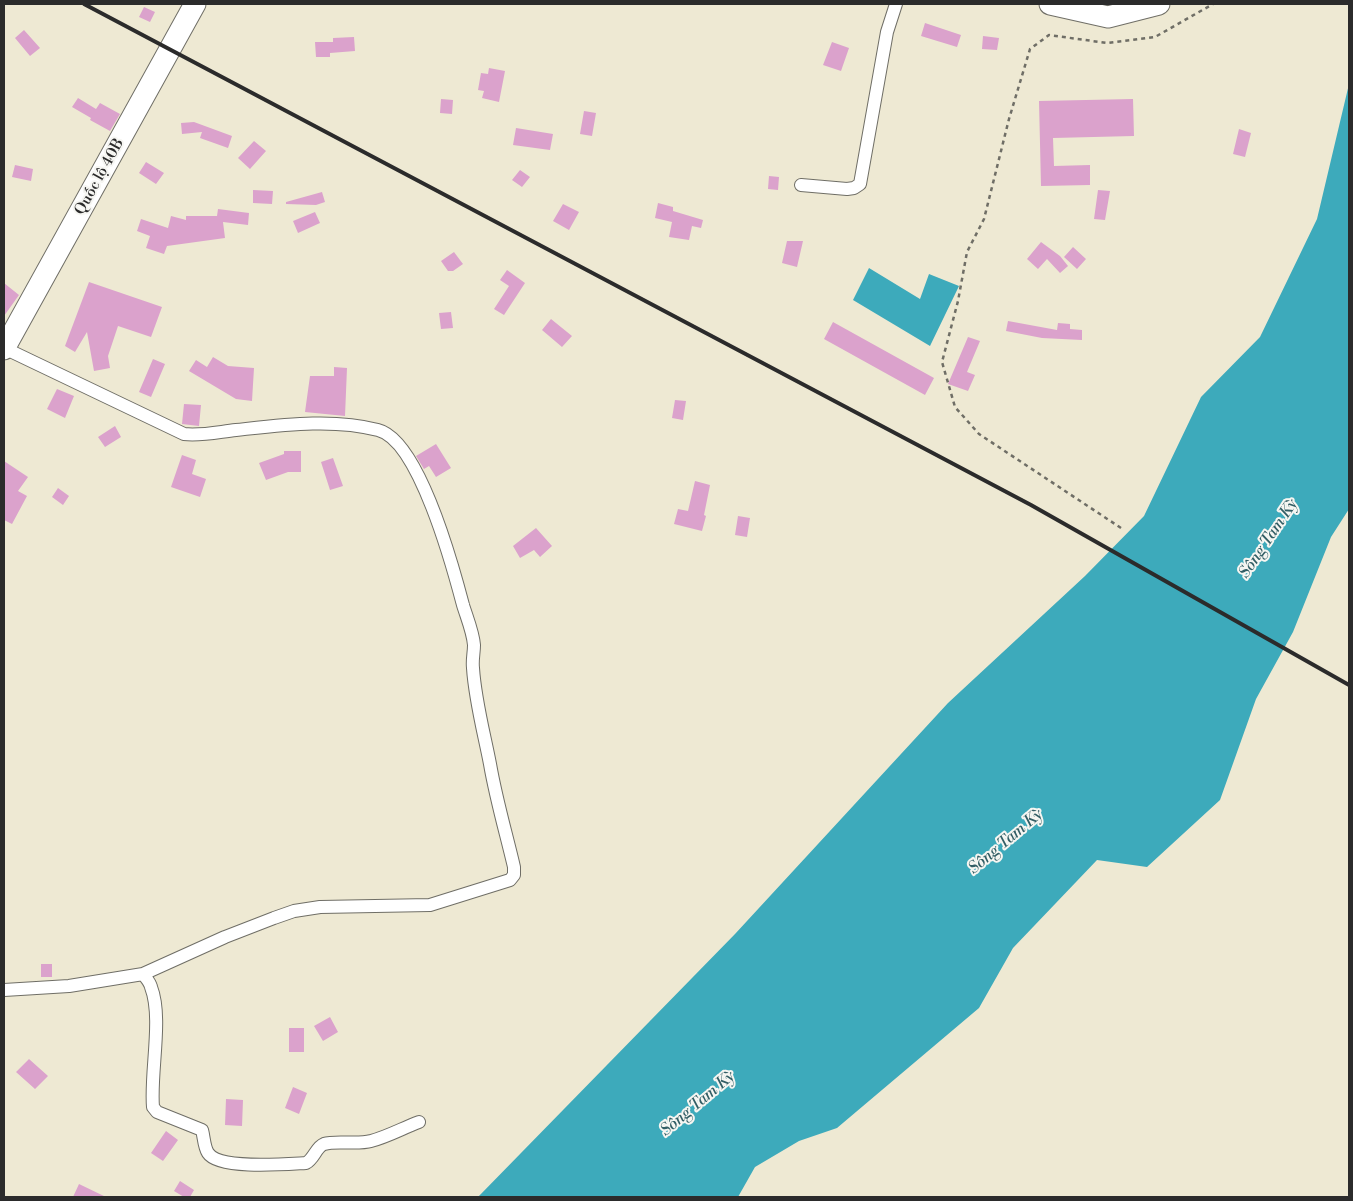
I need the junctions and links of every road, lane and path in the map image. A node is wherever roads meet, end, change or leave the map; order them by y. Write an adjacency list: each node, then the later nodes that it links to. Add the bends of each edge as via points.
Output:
1 (195, 4): 7 (highway, Quốc lộ 40B)
2 (896, 4): 6 (street, via 886,32 860,184 847,190)
3 (1050, 4): 4 (highway, via 1108,17)
4 (1160, 4)
5 (1213, 4): 8 (path, via 1155,37 1107,43 1049,35 1030,49 984,219 967,252 942,362 956,407 979,434)
6 (801, 185)
7 (4, 349): 9 (street, via 184,434 195,436 321,423 380,430 394,437 423,485 436,517 474,645 472,666 478,703 514,867 510,880 430,906 320,907 294,911 225,937)
8 (1121, 528)
9 (143, 974): 10 (street, via 69,986); 11 (street, via 154,994 156,1018 153,1107 157,1112 202,1130 206,1151 214,1158 241,1165 306,1163 326,1143 372,1141)
10 (4, 990)
11 (419, 1122)

